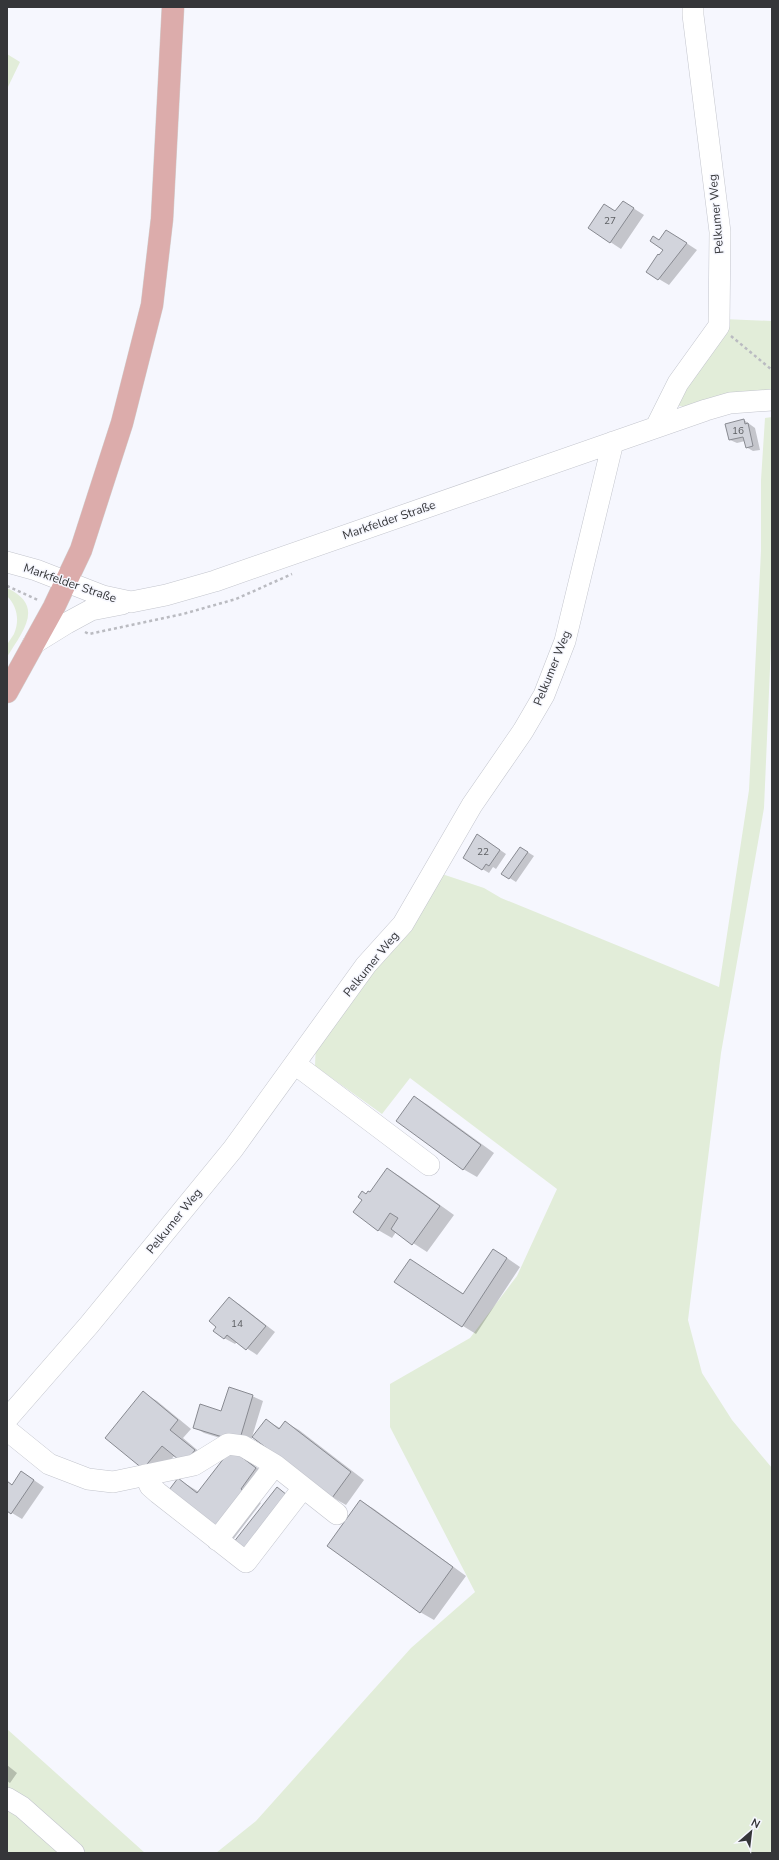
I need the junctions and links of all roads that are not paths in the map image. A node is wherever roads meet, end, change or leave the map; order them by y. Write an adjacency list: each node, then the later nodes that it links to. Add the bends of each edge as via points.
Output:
1 (173, 7): 7 (main road, via 162,219 152,305 122,423 81,550)
2 (694, 7): 4 (street, Pelkumer Weg, via 720,232 719,326 678,383)
3 (772, 400): 4 (street, Markfelder Straße, via 730,403)
4 (656, 427): 5 (street, Markfelder Straße)
5 (613, 442): 8 (street, Markfelder Straße, via 214,581); 11 (street, Pelkumer Weg, via 565,641 544,695 469,811 404,924 366,965)
6 (7, 562): 7 (street, Markfelder Straße, via 36,570)
7 (66, 583): 8 (street, Markfelder Straße, via 102,596); 9 (main road)
8 (131, 602): 9 (street, via 91,610)
9 (33, 644): 10 (main road)
10 (7, 692)
11 (295, 1064): 12 (street); 13 (street, Pelkumer Weg, via 233,1149 89,1326)
12 (429, 1165)
13 (7, 1419)
14 (7, 1430): 16 (street, via 49,1464 88,1479 114,1482)
15 (275, 1465): 16 (street, via 247,1448 230,1444 194,1466); 17 (street); 19 (street)
16 (145, 1475): 19 (street, via 150,1486)
17 (303, 1488): 18 (street); 19 (street, via 246,1562)
18 (337, 1514)
19 (217, 1540)
20 (7, 1798): 21 (street, via 22,1807)
21 (74, 1853)

